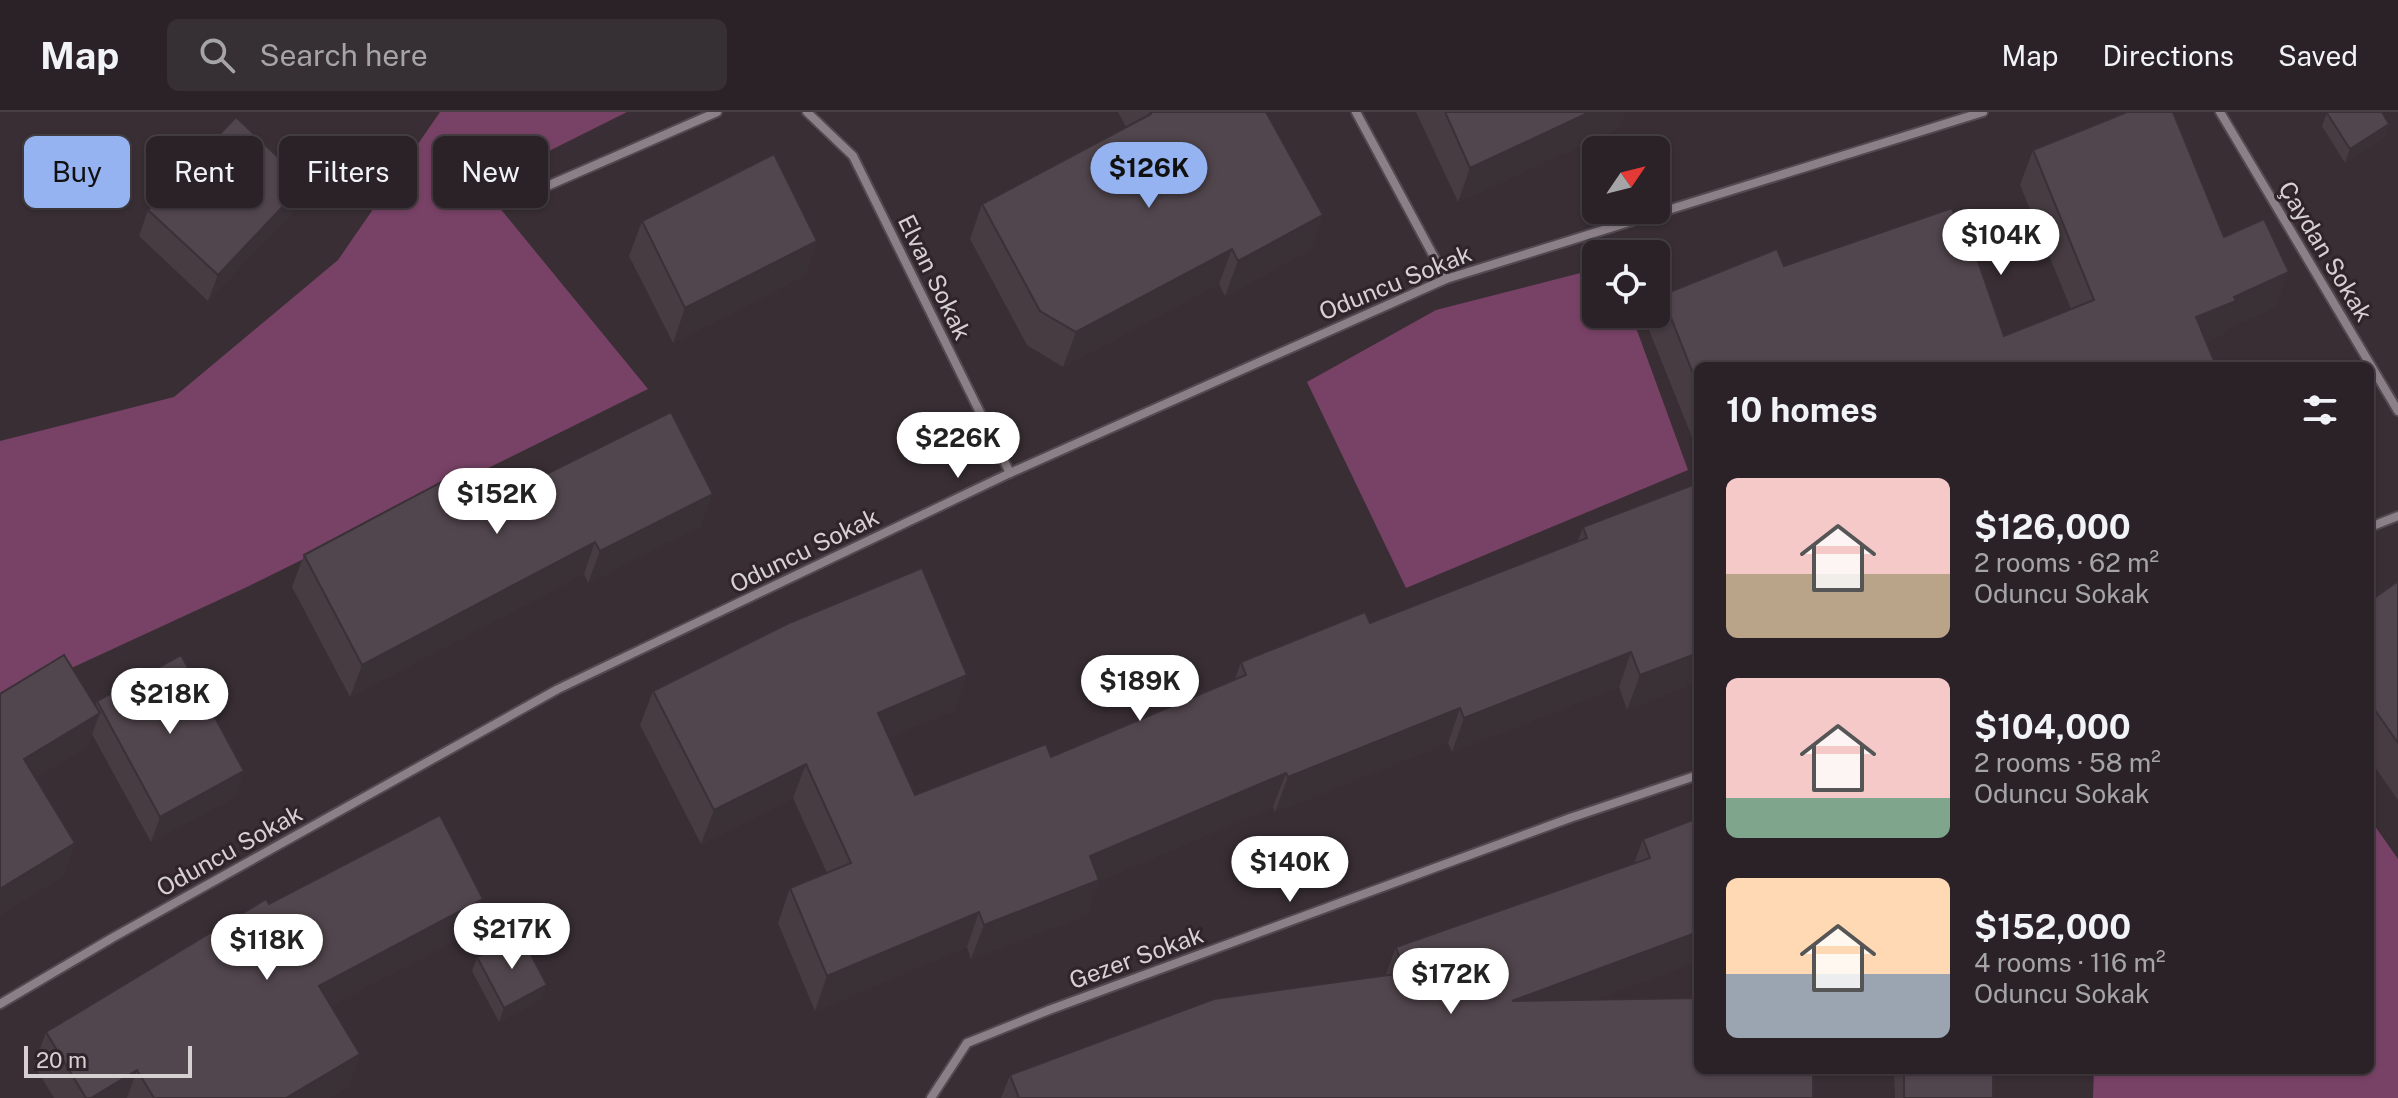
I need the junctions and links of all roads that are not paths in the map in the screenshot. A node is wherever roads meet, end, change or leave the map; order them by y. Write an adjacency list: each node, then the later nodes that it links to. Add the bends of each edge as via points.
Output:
1 (717, 112): 6 (street)
2 (807, 112): 11 (street, Elvan Sokak, via 853,156)
3 (1356, 112): 7 (street)
4 (1983, 112): 7 (street, Oduncu Sokak)
5 (2220, 112): 8 (street, Çaydan Sokak)
6 (548, 186)
7 (1446, 279): 11 (street, Oduncu Sokak)
8 (2369, 362)
9 (2374, 371): 10 (street, Çaydan Sokak)
10 (2398, 411)
11 (1010, 473): 15 (street, Oduncu Sokak, via 558,689)
12 (2398, 516): 13 (street)
13 (2374, 525)
14 (1694, 776): 16 (street, Gezer Sokak, via 1555,823 967,1043)
15 (0, 1004)
16 (931, 1098)

